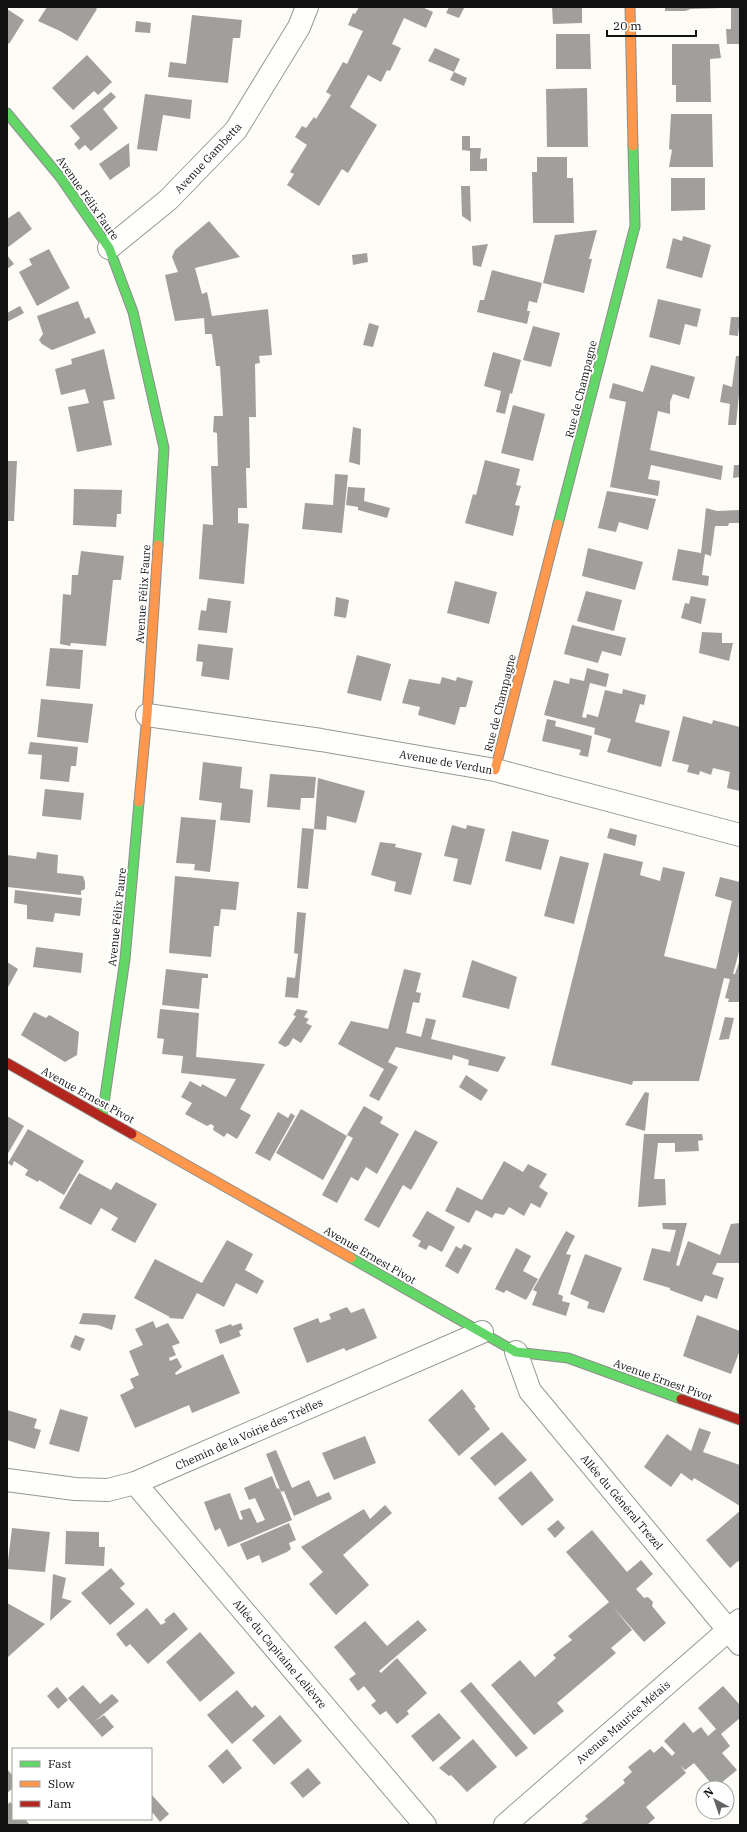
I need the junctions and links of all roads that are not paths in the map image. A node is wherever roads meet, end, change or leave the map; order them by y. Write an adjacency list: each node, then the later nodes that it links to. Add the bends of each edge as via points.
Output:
1 (307, 7): 4 (street, Avenue Gambetta, via 300,27 236,130 168,200)
2 (630, 7): 6 (street, Rue de Champagne, via 635,226)
3 (7, 113): 4 (street, Avenue Félix Faure, via 60,177)
4 (109, 248): 5 (street, Avenue Félix Faure, via 133,312 164,448)
5 (147, 715): 6 (street, Avenue de Verdun, via 321,740); 9 (street, Avenue Félix Faure, via 126,959)
6 (495, 770): 7 (street, Avenue de Verdun)
7 (740, 835)
8 (7, 1064): 9 (street, Avenue Ernest Pivot)
9 (102, 1117): 10 (street, Avenue Ernest Pivot)
10 (482, 1332): 11 (street, Avenue Ernest Pivot); 14 (street, Chemin de la Voirie des Trèfles)
11 (516, 1352): 12 (street, Avenue Ernest Pivot, via 568,1358); 15 (street, Allée du Général Trezel, via 530,1391)
12 (740, 1420)
13 (7, 1480): 14 (street, Chemin de la Voirie des Trèfles, via 108,1490)
14 (135, 1483): 16 (street, Allée du Capitaine Lelièvre)
15 (736, 1632): 17 (street, Avenue Maurice Métais)
16 (425, 1825)
17 (505, 1825)

